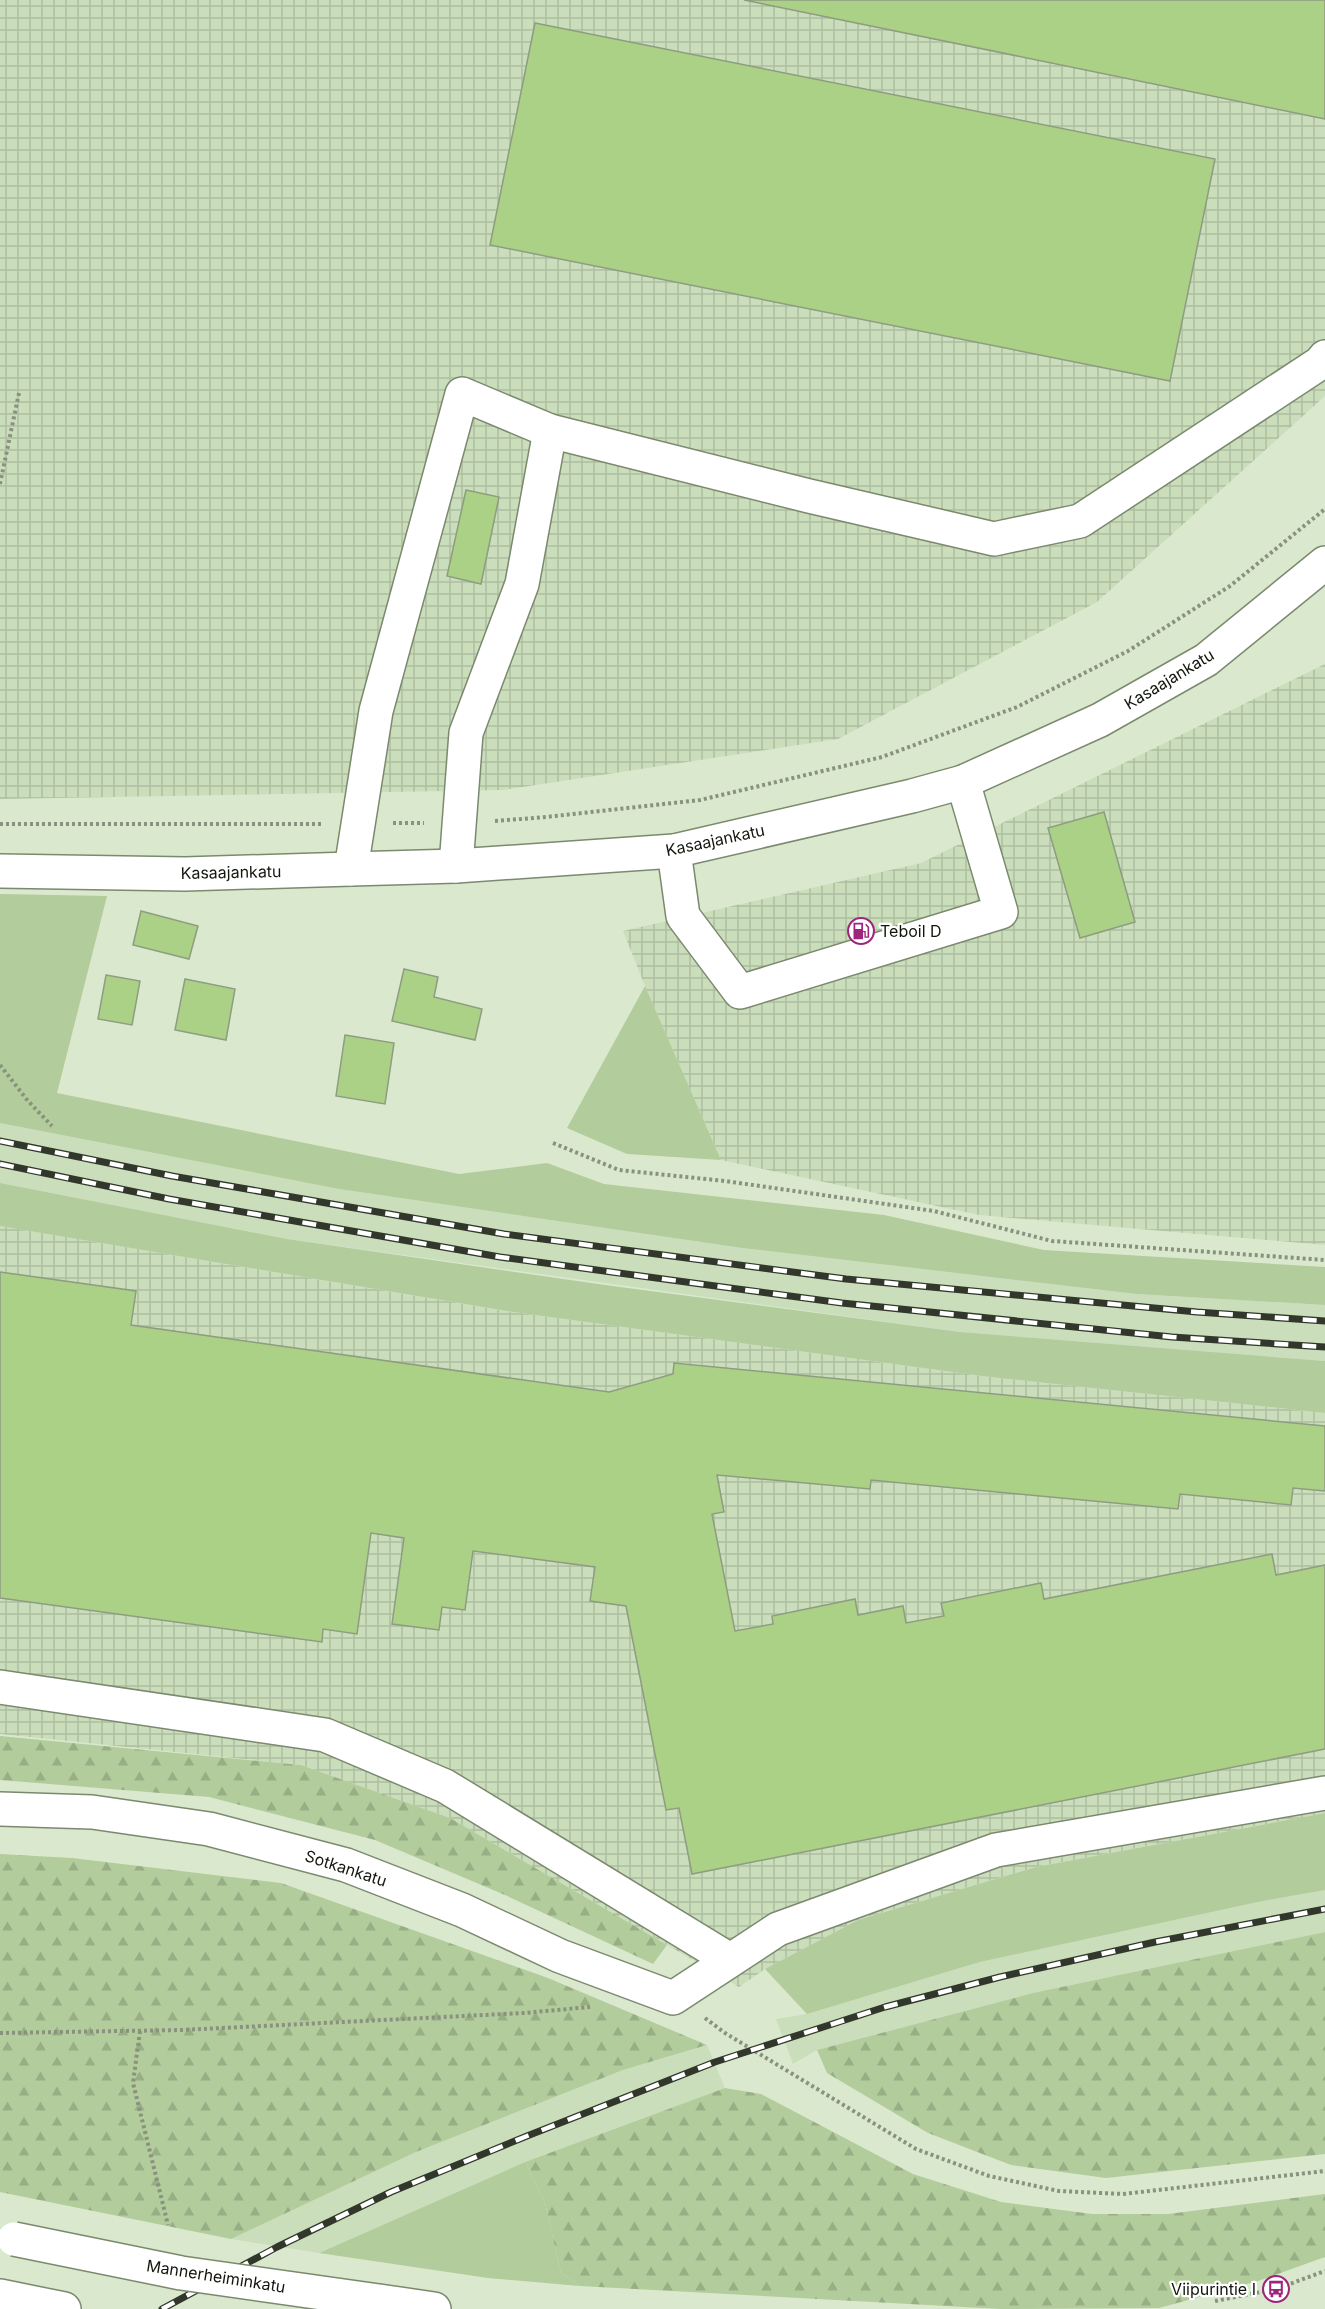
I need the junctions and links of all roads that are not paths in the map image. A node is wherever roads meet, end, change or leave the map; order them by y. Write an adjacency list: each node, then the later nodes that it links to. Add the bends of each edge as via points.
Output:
1 (1325, 357): 2 (street, via 1080,521 994,539)
2 (550, 430): 6 (street, via 522,584 466,733); 7 (street, via 462,394 376,711)
3 (1325, 563): 4 (street, Kasaajankatu, via 1206,660 1100,720)
4 (963, 782): 5 (street, Kasaajankatu); 5 (street, via 1001,912 740,992 682,916)
5 (674, 851): 6 (street, Kasaajankatu)
6 (456, 866): 7 (street, Kasaajankatu)
7 (351, 869): 8 (street, Kasaajankatu, via 185,874)
8 (0, 871)
9 (0, 1687): 12 (street, via 325,1735 445,1786)
10 (1325, 1793): 12 (street, via 996,1850 778,1929)
11 (0, 1809): 12 (street, Sotkankatu, via 92,1812 209,1829 346,1865 462,1910 560,1956 673,1998)
12 (730, 1960)
13 (7, 2238): 16 (street, Mannerheiminkatu, bridge, via 181,2272)
14 (0, 2296): 15 (street)
15 (64, 2309)
16 (434, 2309)

